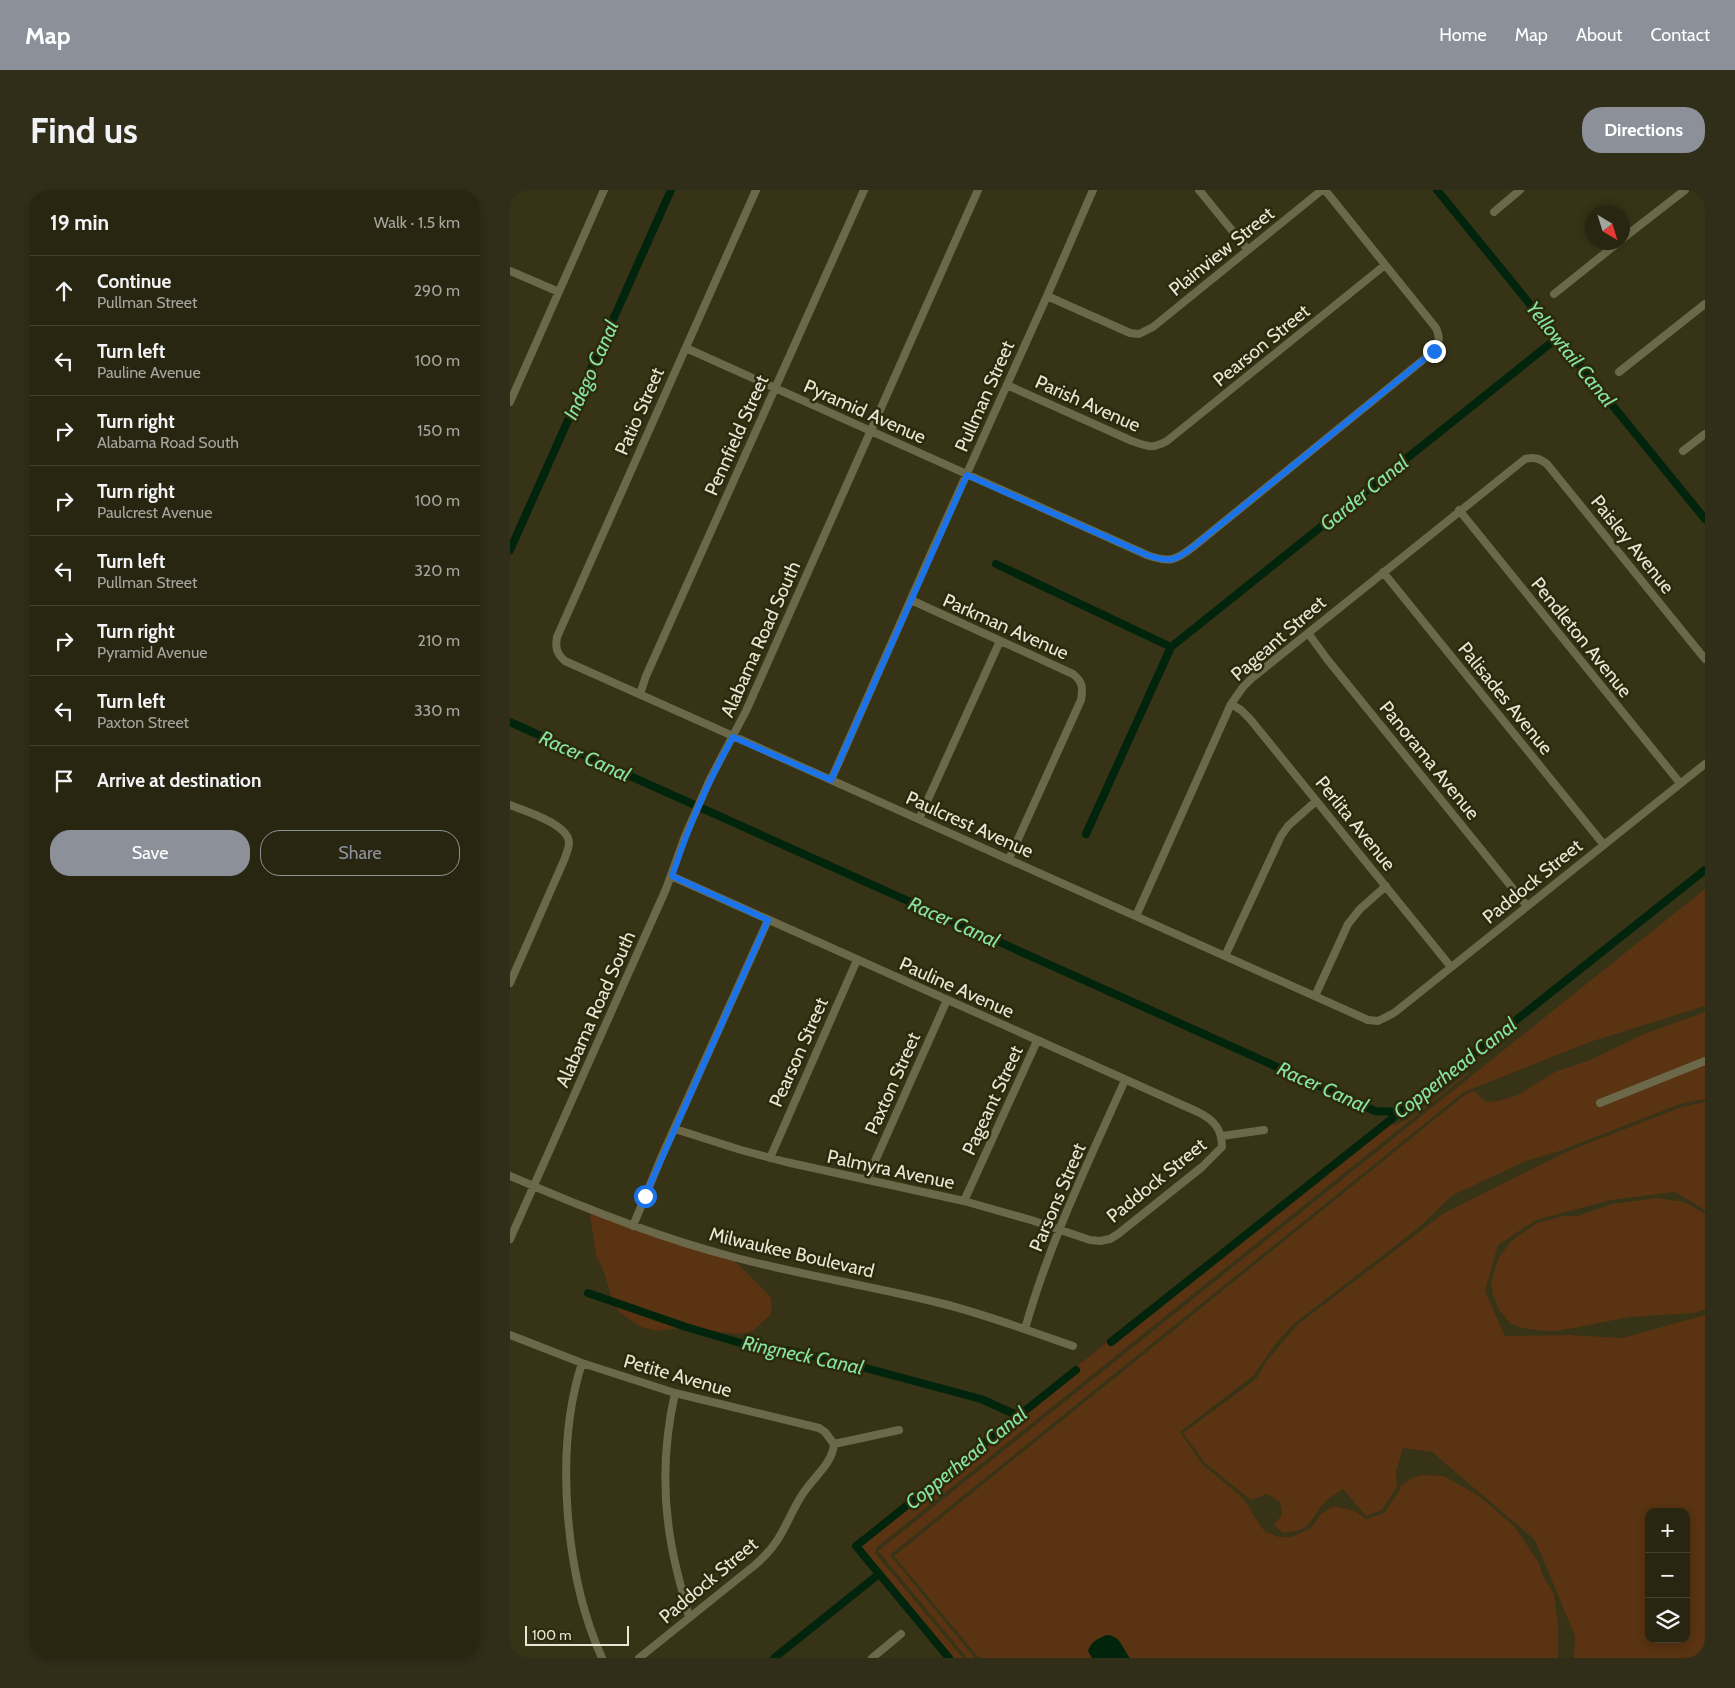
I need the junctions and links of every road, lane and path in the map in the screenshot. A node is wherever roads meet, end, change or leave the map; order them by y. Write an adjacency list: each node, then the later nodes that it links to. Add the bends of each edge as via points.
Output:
1 (604, 190): 16 (street)
2 (756, 190): 20 (street, Patio Street)
3 (864, 190): 23 (street, Pennfield Street)
4 (978, 190): 25 (street, Alabama Road South)
5 (1093, 190): 18 (street, Pullman Street)
6 (1199, 190): 12 (street)
7 (1324, 190): 12 (street, Plainview Street); 14 (street)
8 (1520, 190): 10 (street)
9 (1684, 190): 11 (street)
10 (1494, 212)
11 (1630, 233)
12 (1248, 250): 18 (street, Plainview Street, via 1153,327 1139,334 1130,333)
13 (1609, 250): 17 (street)
14 (1385, 265): 27 (street, Pearson Street); 30 (street, Pyramid Avenue, via 1436,328 1439,344 1180,557 1170,561 1147,555)
15 (510, 271): 16 (street)
16 (558, 292): 24 (street)
17 (1554, 294)
18 (1047, 296): 22 (street, Pullman Street)
19 (1705, 304): 21 (street)
20 (686, 348): 23 (street, Pyramid Avenue); 36 (street, Patio Street, via 557,637)
21 (1619, 372)
22 (1007, 385): 27 (street, Parish Avenue, via 1132,441); 30 (street, Pullman Street)
23 (775, 389): 25 (street, Pyramid Avenue); 38 (street, Pennfield Street)
24 (510, 402)
25 (871, 431): 30 (street, Pyramid Avenue); 40 (street, Alabama Road South)
26 (1705, 434): 28 (street)
27 (1156, 447)
28 (1683, 451)
29 (1532, 457): 31 (street, Pageant Street, via 1517,463); 37 (street, Paisley Avenue, via 1547,464)
30 (967, 475): 33 (street, Pullman Street)
31 (1459, 510): 32 (street, Pageant Street); 43 (street, Pendleton Avenue)
32 (1383, 572): 34 (street, Pageant Street); 47 (street, Palisades Avenue)
33 (911, 600): 35 (street, Parkman Avenue); 42 (street, Pullman Street)
34 (1308, 633): 39 (street, Pageant Street, via 1250,679); 51 (street, Panorama Avenue)
35 (1000, 641): 46 (street); 48 (street, Parkman Avenue, via 1073,674 1083,687 1081,700)
36 (556, 647): 38 (street, Paulcrest Avenue, via 565,661)
37 (1705, 659)
38 (640, 694): 40 (street, Paulcrest Avenue)
39 (1232, 704): 44 (street, Perlita Avenue, via 1250,719); 52 (street, Pageant Street)
40 (733, 737): 42 (street, Paulcrest Avenue); 49 (street, Alabama Road South, via 694,816)
41 (1705, 764): 43 (street, Paddock Street)
42 (831, 780): 46 (street, Paulcrest Avenue)
43 (1680, 783): 47 (street, Paddock Street)
44 (1316, 801): 50 (street, Perlita Avenue); 54 (street, via 1281,836)
45 (510, 805): 57 (street, via 559,827 569,843)
46 (919, 819): 48 (street, Paulcrest Avenue)
47 (1604, 845): 51 (street, Paddock Street)
48 (1009, 859): 52 (street, Paulcrest Avenue)
49 (672, 876): 53 (street, Pauline Avenue); 71 (street, Alabama Road South)
50 (1386, 886): 56 (street, Perlita Avenue); 58 (street, via 1348,924)
51 (1528, 906): 56 (street, Paddock Street)
52 (1136, 916): 54 (street, Paulcrest Avenue)
53 (768, 920): 55 (street, Pauline Avenue); 65 (street)
54 (1225, 956): 58 (street, Paulcrest Avenue)
55 (857, 960): 59 (street, Pauline Avenue); 68 (street, Pearson Street)
56 (1451, 967): 60 (street, Paddock Street, via 1394,1013)
57 (510, 983)
58 (1315, 996): 60 (street, Paulcrest Avenue, via 1368,1020)
59 (947, 1000): 61 (street, Pauline Avenue); 70 (street, Paxton Street)
60 (1378, 1021)
61 (1038, 1040): 63 (street, Pauline Avenue); 72 (street, Pageant Street)
62 (1705, 1061): 64 (street)
63 (1125, 1080): 67 (street, Pauline Avenue, via 1206,1116 1216,1124); 74 (street, Parsons Street)
64 (1600, 1103)
65 (675, 1129): 68 (street, Palmyra Avenue); 73 (street)
66 (1264, 1130): 67 (street)
67 (1222, 1136): 76 (street, Paddock Street, via 1222,1147 1202,1167 1118,1234)
68 (770, 1158): 70 (street, Palmyra Avenue)
69 (510, 1176): 71 (street, Milwaukee Boulevard)
70 (867, 1179): 72 (street, Palmyra Avenue)
71 (534, 1186): 73 (street, Milwaukee Boulevard); 75 (street, Alabama Road South)
72 (964, 1201): 74 (street, Palmyra Avenue)
73 (632, 1226): 77 (street, Milwaukee Boulevard, via 732,1257 940,1303)
74 (1060, 1229): 76 (street, Palmyra Avenue); 77 (street, Parsons Street)
75 (510, 1239)
76 (1100, 1242)
77 (1026, 1329): 79 (street, Milwaukee Boulevard)
78 (510, 1335): 80 (street, Petite Avenue)
79 (1073, 1346)
80 (582, 1363): 81 (street, Petite Avenue); 86 (street, via 570,1419 567,1497 578,1582)
81 (675, 1393): 83 (street, Petite Avenue, via 807,1424 825,1432); 84 (street, via 668,1426 666,1506 673,1553)
82 (899, 1430): 83 (street)
83 (834, 1444): 84 (street, Paddock Street, via 830,1461 802,1494 768,1553)
84 (689, 1617): 87 (street, Paddock Street)
85 (901, 1634): 88 (street)
86 (602, 1658)
87 (639, 1658)
88 (872, 1658)

